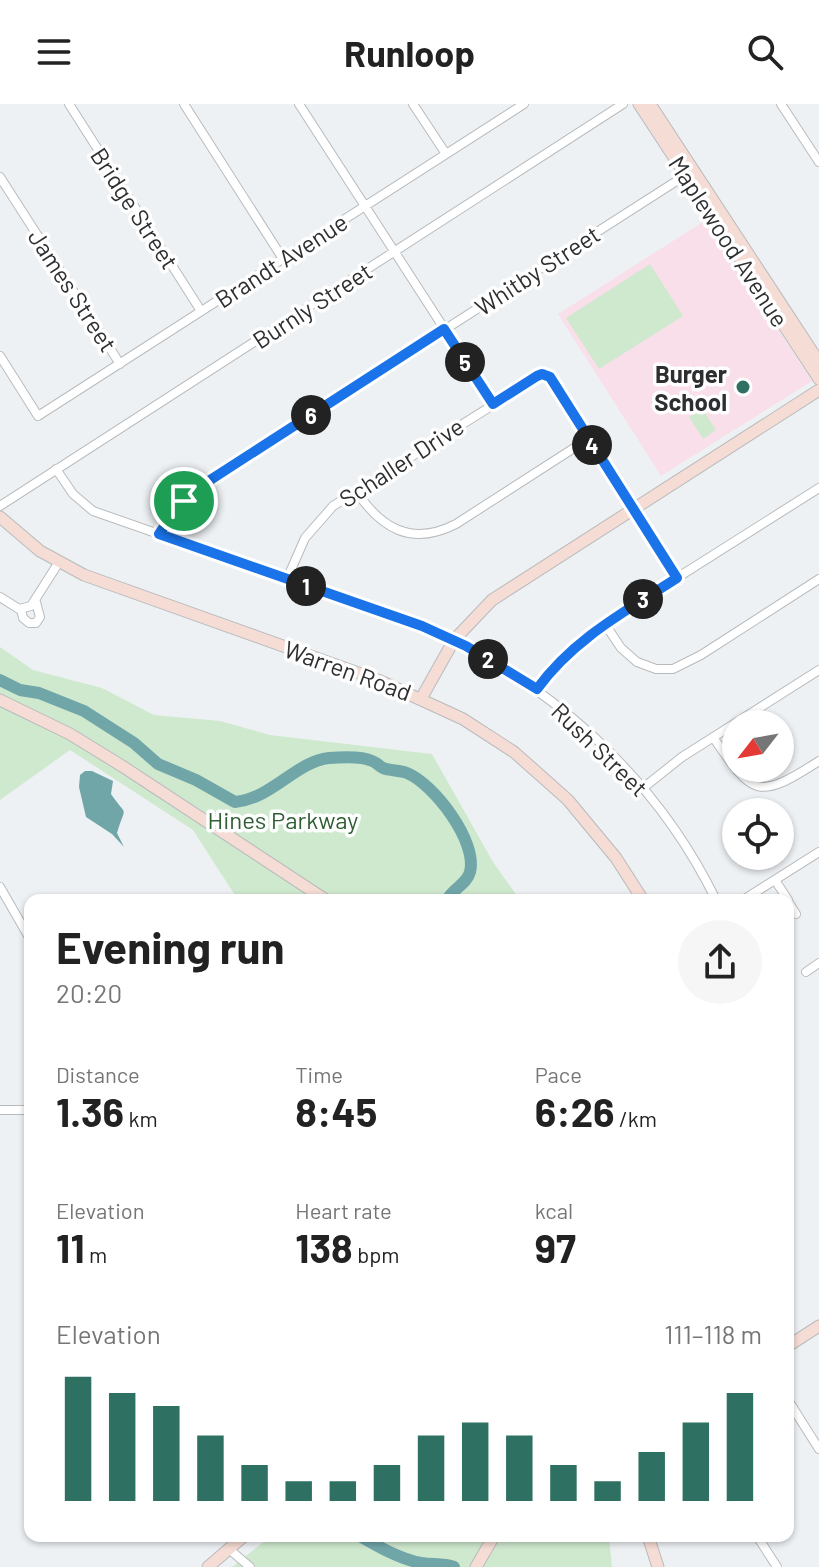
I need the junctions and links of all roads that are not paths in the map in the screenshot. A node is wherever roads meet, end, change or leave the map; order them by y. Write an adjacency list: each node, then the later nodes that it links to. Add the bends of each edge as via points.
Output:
1 (69, 104): 17 (street, Bridge Street)
2 (184, 104): 16 (street)
3 (299, 104): 14 (street)
4 (413, 104): 10 (street)
5 (524, 104): 10 (street, Brandt Avenue)
6 (623, 104): 15 (street, Burnly Street)
7 (639, 104): 12 (street, Maplewood Avenue)
8 (650, 104): 12 (street, Maplewood Avenue)
9 (781, 104): 11 (street)
10 (446, 154): 14 (street, Brandt Avenue)
11 (819, 162)
12 (689, 173): 18 (street, Whitby Street); 19 (street, Maplewood Avenue)
13 (0, 177): 22 (street, James Street)
14 (365, 207): 15 (street); 16 (street, Brandt Avenue)
15 (394, 252): 18 (street); 27 (street, Burnly Street)
16 (283, 259): 17 (street, Brandt Avenue)
17 (201, 311): 22 (street, Brandt Avenue)
18 (444, 329): 25 (street); 33 (street, Whitby Street, via 204,484 175,510)
19 (800, 342): 21 (street, Maplewood Avenue); 23 (street, Maplewood Avenue)
20 (0, 356): 22 (street, Brandt Avenue, via 38,416)
21 (819, 362)
22 (120, 364)
23 (819, 379)
24 (819, 390): 31 (street)
25 (493, 404): 26 (street, Schaller Drive, via 545,374); 29 (street, Schaller Drive)
26 (588, 439): 29 (street, via 436,532 412,534 390,527 372,514); 31 (street)
27 (56, 469): 30 (street, Burnly Street); 33 (street, Rush Street, via 88,507)
28 (819, 488): 35 (street)
29 (356, 491): 36 (street, Schaller Drive, via 312,527)
30 (0, 506)
31 (634, 510): 35 (street); 42 (street, via 502,593)
32 (0, 517): 34 (street, Warren Road)
33 (159, 534): 36 (street, Rush Street)
34 (59, 562): 39 (street); 45 (street, Warren Road, via 107,585)
35 (677, 578): 41 (street)
36 (287, 579): 42 (street, Rush Street)
37 (819, 579): 41 (street, via 673,669 637,662)
38 (0, 597): 40 (street)
39 (36, 602): 40 (street); 40 (street, via 36,623 23,618)
40 (21, 609)
41 (605, 624): 44 (street, via 568,652)
42 (454, 640): 44 (street, Rush Street); 45 (street)
43 (819, 670): 47 (street)
44 (537, 689): 49 (street, Rush Street, via 596,738)
45 (422, 697): 54 (street, Warren Road, via 497,740 554,787 601,838)
46 (0, 700): 53 (street, via 83,742)
47 (713, 737): 48 (street, via 740,777 761,788 778,786); 49 (street)
48 (819, 761)
49 (643, 788): 55 (street, Rush Street, via 688,849)
50 (819, 852): 51 (street)
51 (775, 880): 56 (street); 57 (street)
52 (0, 887): 60 (street)
53 (317, 894)
54 (639, 894)
55 (713, 894)
56 (753, 894)
57 (784, 894)
58 (794, 910): 59 (street)
59 (796, 914)
60 (24, 929)
61 (819, 963): 62 (street)
62 (806, 972)
63 (0, 1110): 64 (street)
64 (24, 1110)
65 (819, 1326): 66 (street)
66 (794, 1342)
67 (794, 1409): 68 (street)
68 (819, 1449)
69 (237, 1542): 73 (street)
70 (491, 1542): 76 (street)
71 (650, 1542): 77 (street)
72 (761, 1542): 78 (street)
73 (229, 1549): 74 (street); 75 (street)
74 (208, 1567)
75 (250, 1567)
76 (476, 1567)
77 (658, 1567)
78 (777, 1567)

